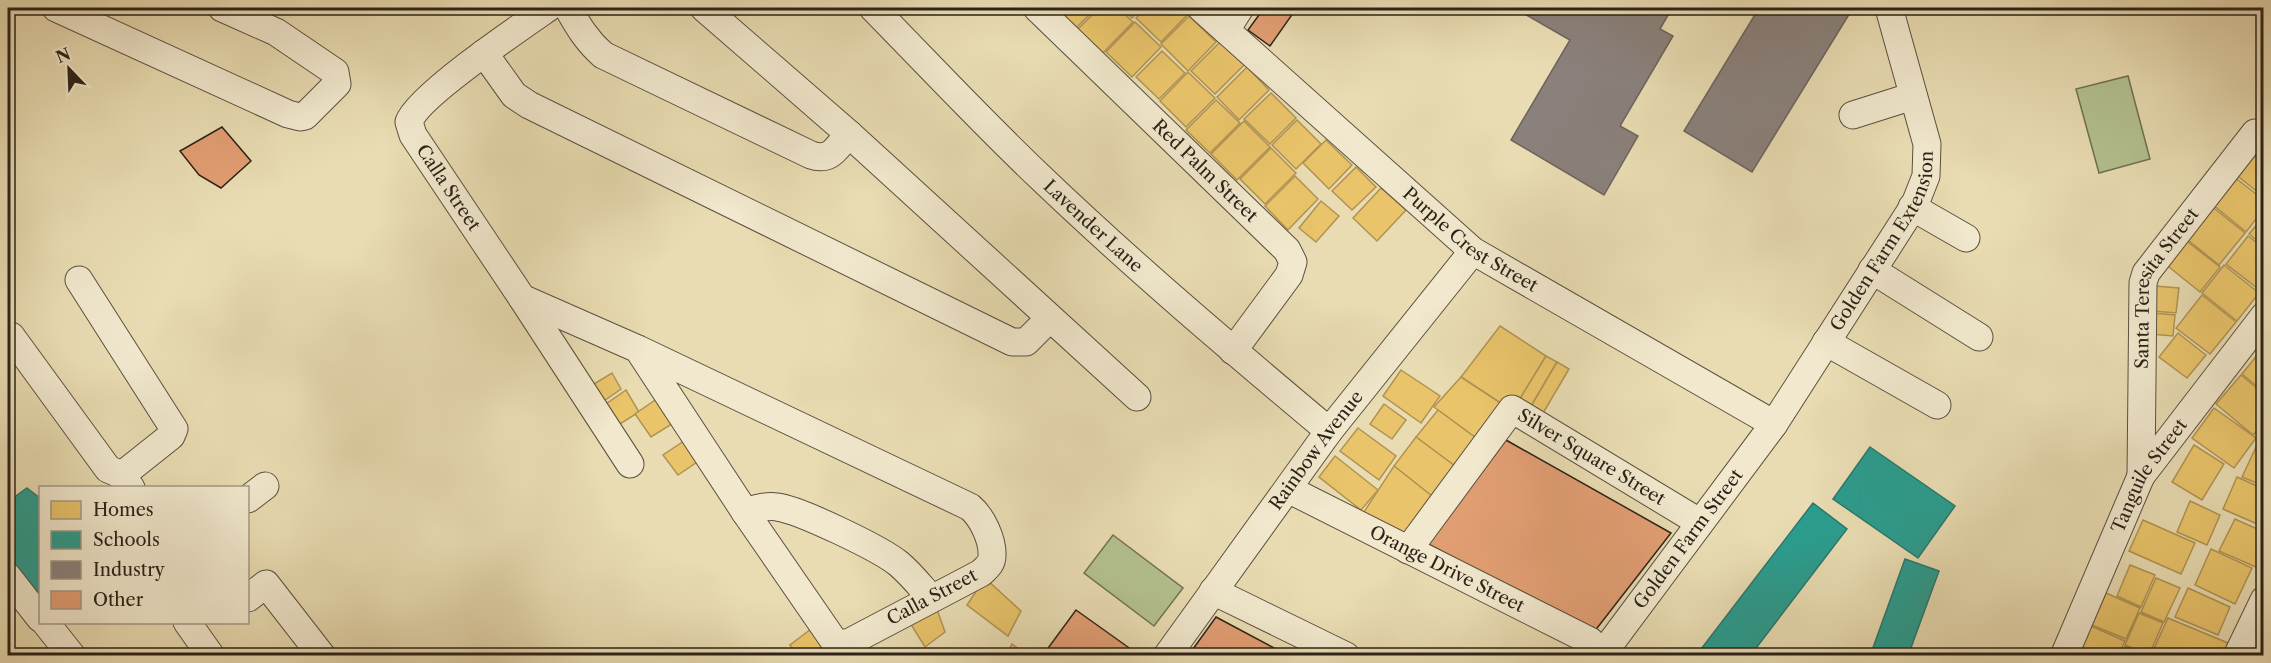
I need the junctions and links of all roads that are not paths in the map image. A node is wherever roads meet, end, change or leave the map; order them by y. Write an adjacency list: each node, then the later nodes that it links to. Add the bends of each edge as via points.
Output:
1 (56, 8): 2 (street, via 288,114 305,116 338,84 335,72 276,32)
2 (222, 8)
3 (548, 8): 11 (street, Calla Street)
4 (568, 8): 14 (street, via 585,37 603,55 811,155 827,157)
5 (704, 8): 14 (street)
6 (873, 8): 28 (street, Lavender Lane, via 1037,174)
7 (1037, 8): 28 (street, Red Palm Street, via 1287,250 1293,262 1289,275)
8 (1202, 8): 10 (street, Purple Crest Street)
9 (1889, 8): 12 (street, Golden Farm Extension)
10 (1233, 19): 18 (street, Purple Crest Street)
11 (484, 53): 21 (street, Calla Street, via 420,106 409,126); 23 (street, via 514,94 530,105 1012,342 1026,342)
12 (1913, 96): 13 (street); 16 (street, Golden Farm Extension, via 1927,144 1926,176)
13 (1853, 115)
14 (849, 135): 23 (street)
15 (2264, 138): 34 (street, Santa Teresita Street, via 2255,134 2146,273)
16 (1912, 207): 17 (street); 19 (street, Golden Farm Extension)
17 (1966, 238)
18 (1473, 251): 31 (street, Purple Crest Street); 32 (street, Rainbow Avenue)
19 (1872, 270): 25 (street); 26 (street, Golden Farm Extension)
20 (79, 280): 35 (street, via 174,429)
21 (522, 298): 27 (street, Calla Street); 33 (street)
22 (2264, 316): 34 (street, Tanguile Street)
23 (1049, 319): 29 (street)
24 (11, 336): 35 (street, via 108,469)
25 (1980, 337)
26 (1826, 342): 30 (street); 31 (street, Golden Farm Extension)
27 (638, 349): 37 (street, Calla Street); 43 (street, Calla Street, via 978,514 993,555 989,565)
28 (1233, 351): 32 (street, Lavender Lane)
29 (1137, 397)
30 (1936, 405)
31 (1774, 424): 38 (street, Golden Farm Street)
32 (1329, 431): 36 (street, Rainbow Avenue)
33 (630, 464)
34 (2141, 476): 52 (street, Tanguile Street)
35 (126, 481)
36 (1288, 489): 39 (street, Orange Drive Street); 41 (street, Rainbow Avenue)
37 (745, 512): 43 (street, via 776,506 807,517 900,564); 43 (street, Calla Street, via 830,636 839,643 848,643)
38 (1699, 522): 39 (street, Silver Square Street, via 1512,409); 47 (street, Golden Farm Street)
39 (1408, 550): 47 (street, Orange Drive Street, via 1590,640)
40 (8, 577): 45 (street)
41 (1213, 591): 50 (street, Rainbow Avenue); 51 (street)
42 (249, 597): 49 (street, via 266,585)
43 (931, 598)
44 (2264, 600): 53 (street)
45 (39, 617)
46 (47, 624): 48 (street)
47 (1603, 655)
48 (72, 656)
49 (321, 656)
50 (1167, 656)
51 (1346, 656)
52 (2064, 656)
53 (2237, 656)

